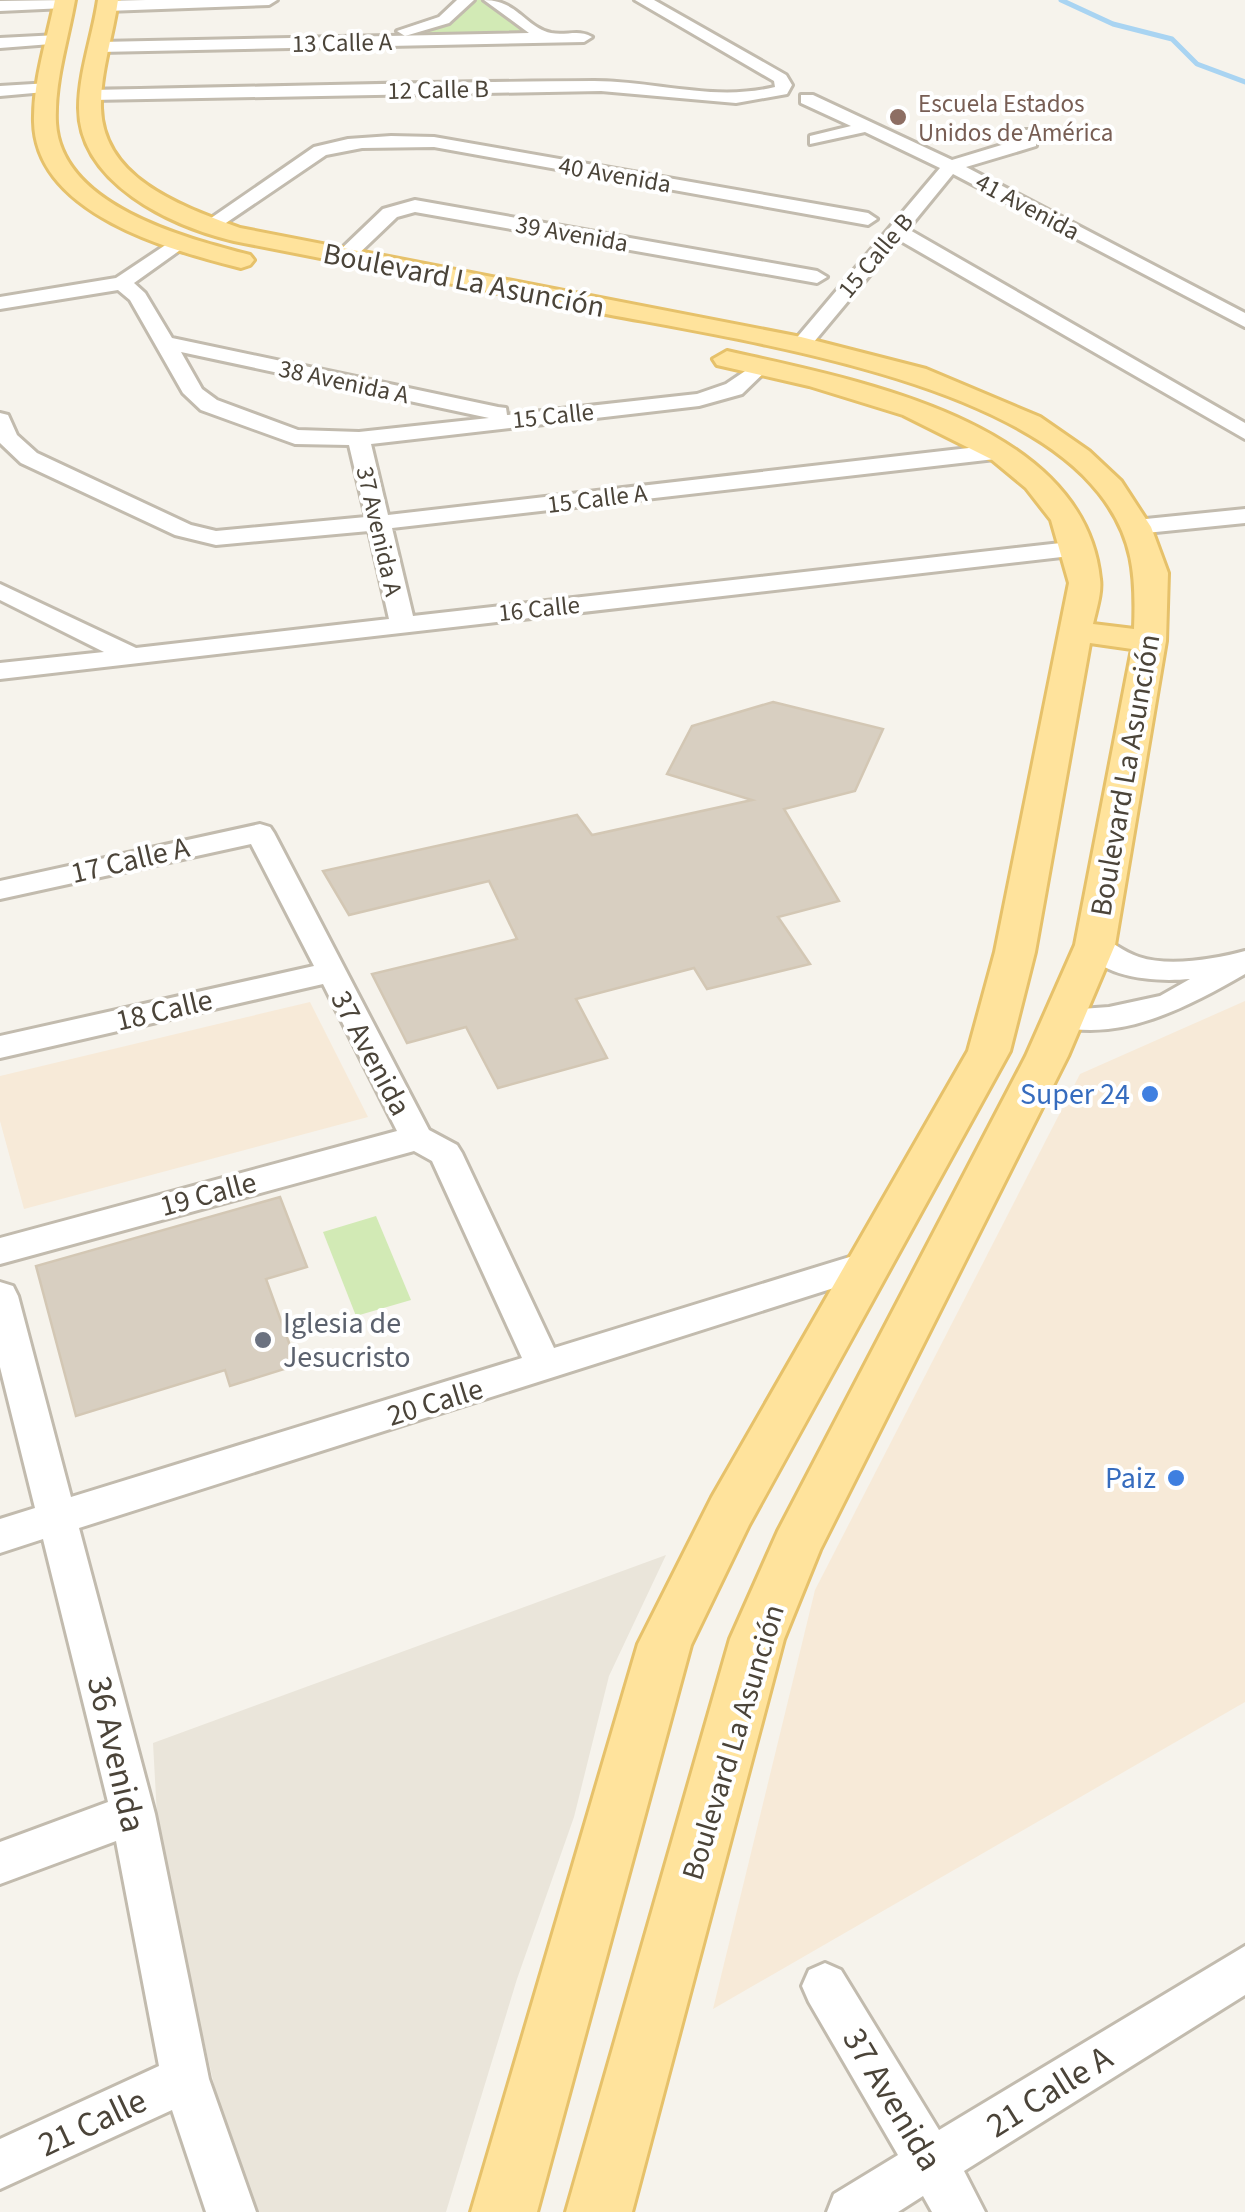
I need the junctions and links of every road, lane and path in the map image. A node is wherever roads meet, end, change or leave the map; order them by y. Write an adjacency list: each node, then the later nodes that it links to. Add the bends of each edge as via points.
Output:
1 (269, 0): 9 (street)
2 (466, 0): 10 (street, via 444,20)
3 (492, 0): 7 (street)
4 (643, 0): 9 (street, 12 Calle B, via 780,78 781,90 723,101 663,100 606,86)
5 (0, 6): 6 (street)
6 (62, 16): 9 (main road); 11 (street); 13 (main road, Boulevard La Asunción)
7 (546, 38): 8 (street, 13 Calle A); 10 (street, 13 Calle A)
8 (584, 38)
9 (101, 40): 10 (street, 13 Calle A); 13 (main road, via 75,92); 22 (main road, Boulevard La Asunción, via 93,133 109,164 166,206)
10 (352, 42)
11 (0, 43)
12 (0, 92): 13 (street)
13 (49, 92): 15 (street); 23 (main road, Boulevard La Asunción, via 47,136 60,171 120,216)
14 (807, 99): 16 (street, 41 Avenida)
15 (0, 100)
16 (866, 127): 18 (street); 19 (street, 41 Avenida)
17 (1030, 134): 19 (street, via 1030,142)
18 (816, 140)
19 (951, 166): 21 (street, 15 Calle B); 29 (street, 41 Avenida)
20 (868, 218): 22 (street, 40 Avenida, via 434,142 361,143 320,151)
21 (897, 230): 32 (street, 15 Calle B); 36 (street)
22 (228, 239): 23 (main road, Boulevard La Asunción); 24 (main road, Boulevard La Asunción); 27 (main road, Boulevard La Asunción)
23 (176, 244): 26 (street)
24 (344, 256): 25 (street, 39 Avenida, via 390,213 415,206); 27 (main road, Boulevard La Asunción)
25 (816, 277)
26 (122, 283): 28 (street); 31 (street, 15 Calle, via 138,296)
27 (427, 286): 30 (main road, Boulevard La Asunción)
28 (0, 303)
29 (1245, 321)
30 (712, 342): 32 (main road, Boulevard La Asunción); 33 (main road, Boulevard La Asunción)
31 (164, 343): 34 (street, 38 Avenida A); 37 (street, 15 Calle, via 186,382 209,405 295,437)
32 (800, 345): 39 (main road, Boulevard La Asunción, via 973,396 1030,423)
33 (760, 366): 34 (street, 15 Calle, via 712,397); 38 (main road, Boulevard La Asunción, via 886,396)
34 (523, 418): 37 (street, 15 Calle)
35 (0, 420): 42 (street, 15 Calle A, via 7,438 29,458 198,534 216,538)
36 (1245, 432)
37 (347, 439): 42 (street, 37 Avenida A)
38 (996, 452): 40 (main road, Boulevard La Asunción); 42 (street, 15 Calle A)
39 (1110, 487): 40 (main road); 43 (main road, Boulevard La Asunción)
40 (1047, 494): 44 (main road, Boulevard La Asunción)
41 (1245, 516): 43 (street)
42 (378, 523): 46 (street, 37 Avenida A)
43 (1136, 526): 48 (main road, Boulevard La Asunción, via 1152,573)
44 (1079, 548): 46 (street, 16 Calle); 47 (main road, Boulevard La Asunción, via 1085,582)
45 (0, 591): 49 (street)
46 (402, 623): 49 (street, 16 Calle)
47 (1077, 632): 48 (main road); 54 (main road, Boulevard La Asunción)
48 (1150, 642): 53 (main road, Boulevard La Asunción)
49 (130, 654): 50 (street, 16 Calle)
50 (0, 672)
51 (260, 833): 52 (street, 17 Calle A); 56 (street, 37 Avenida)
52 (0, 890)
53 (1095, 945): 55 (street, via 1148,972); 57 (main road, Boulevard La Asunción)
54 (1015, 952): 57 (main road, via 1034,1001); 61 (main road, Boulevard La Asunción, via 989,1051)
55 (1242, 962): 57 (street, via 1169,1004 1109,1018)
56 (328, 973): 58 (street, 18 Calle); 59 (street, 37 Avenida)
57 (1064, 1018): 75 (main road, Boulevard La Asunción, via 796,1547 757,1639)
58 (0, 1047)
59 (417, 1138): 60 (street, 19 Calle); 63 (street, 37 Avenida, via 444,1153)
60 (0, 1250)
61 (869, 1264): 63 (street, 20 Calle); 74 (main road, Boulevard La Asunción, via 730,1512 665,1644)
62 (0, 1296): 64 (street, 36 Avenida)
63 (545, 1368): 64 (street, 20 Calle)
64 (58, 1516): 65 (street, 20 Calle); 66 (street, 36 Avenida)
65 (0, 1536)
66 (133, 1814): 67 (street); 70 (street, 36 Avenida)
67 (0, 1863)
68 (1245, 1969): 71 (street, 21 Calle A)
69 (825, 1986): 71 (street, 37 Avenida)
70 (184, 2079): 72 (street, 21 Calle); 73 (street, 36 Avenida)
71 (931, 2163): 76 (street, 21 Calle A); 77 (street, 37 Avenida)
72 (0, 2164)
73 (231, 2212)
74 (504, 2212)
75 (599, 2212)
76 (852, 2212)
77 (960, 2212)

